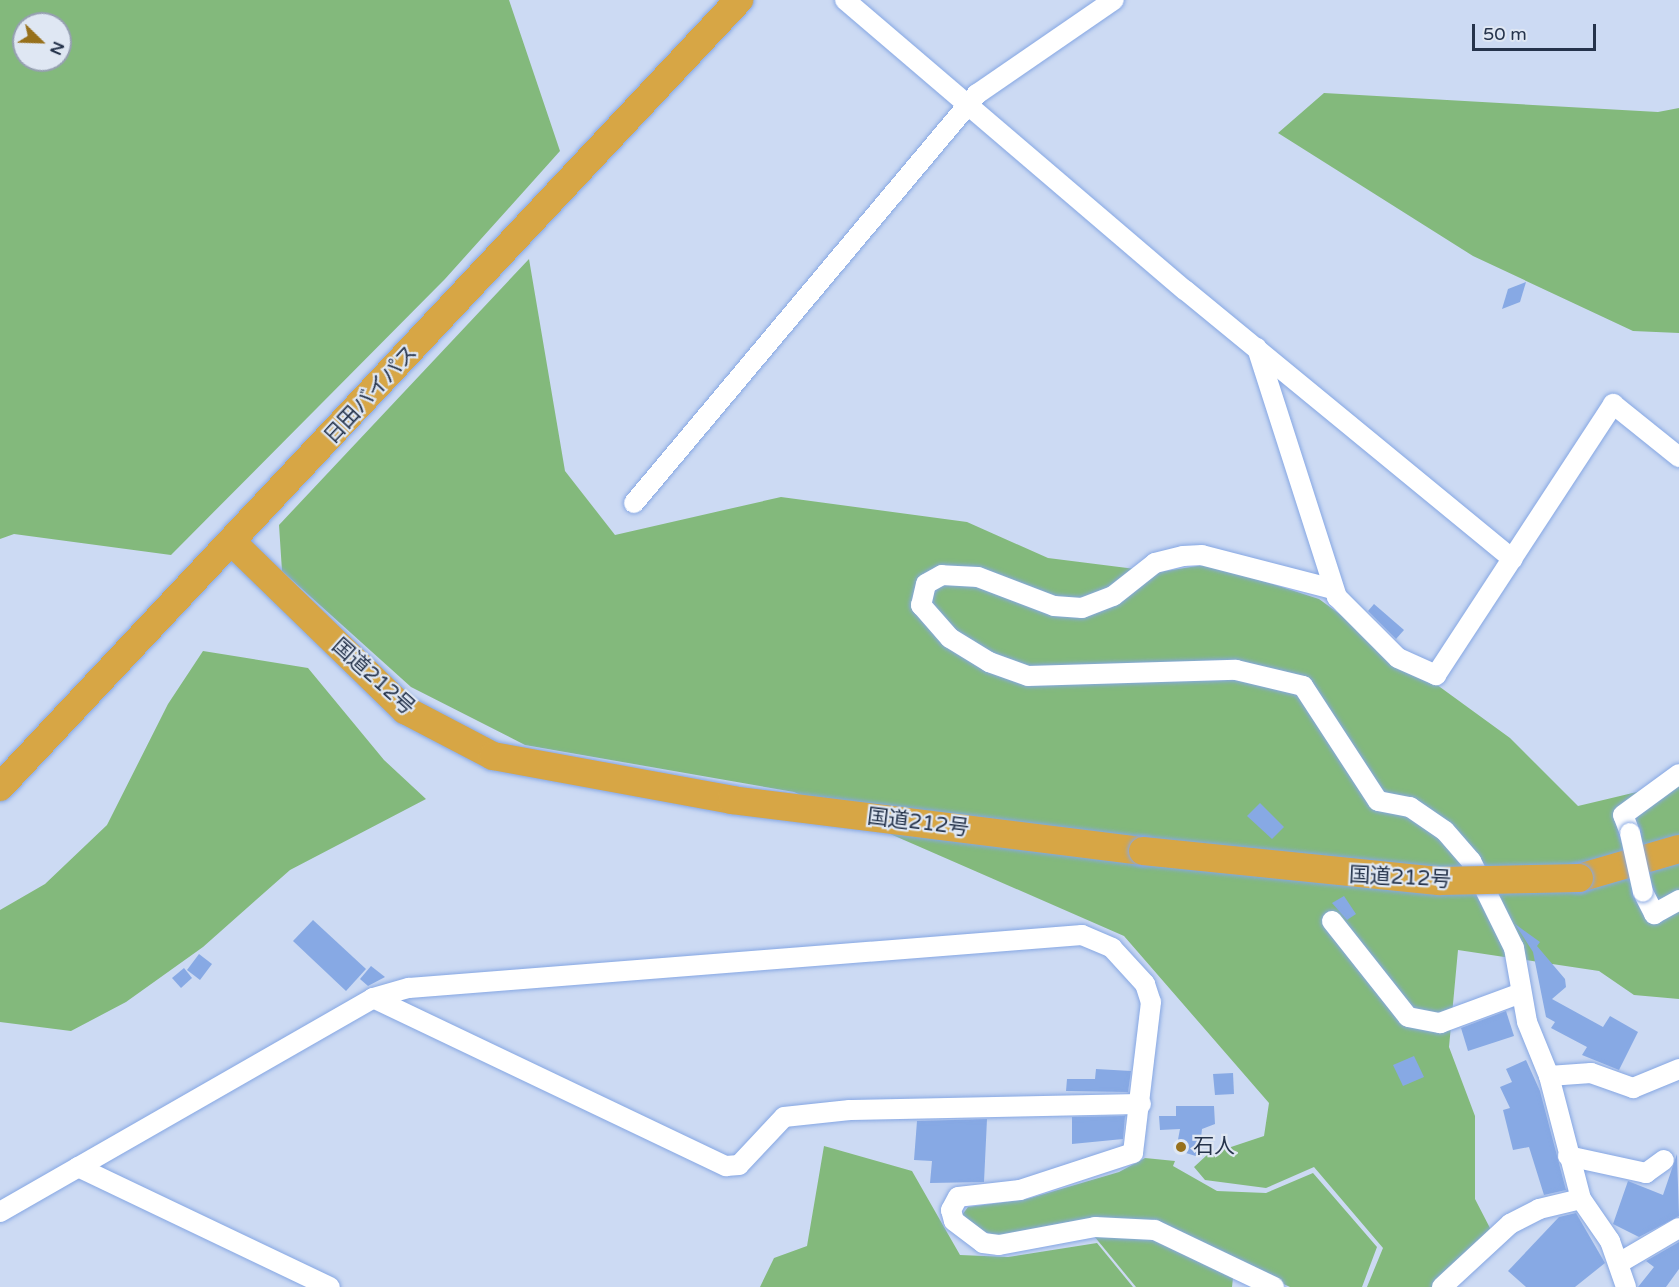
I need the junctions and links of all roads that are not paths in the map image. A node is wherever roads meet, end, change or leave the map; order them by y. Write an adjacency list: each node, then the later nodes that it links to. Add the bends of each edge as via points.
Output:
1 (739, 0): 8 (highway, 日田バイパス)
2 (845, 0): 4 (street)
3 (1114, 0): 4 (street)
4 (970, 103): 5 (street); 7 (street)
5 (1257, 348): 9 (street); 10 (street)
6 (1679, 457): 9 (street, via 1613,405)
7 (634, 503)
8 (233, 543): 12 (highway, 日田バイパス); 13 (highway, 国道212号, bridge, via 405,710 493,756 732,800 1143,851 1440,881 1579,878)
9 (1513, 559): 10 (street, via 1436,675 1398,658)
10 (1333, 589): 16 (street, via 1202,555 1155,563 1113,596 1082,608 1054,606 978,577 942,575 926,584 921,605 950,638 989,662 1028,676 1236,670 1303,686 1378,801 1410,807 1444,831 1471,861 1514,948)
11 (1679, 774): 14 (street, bridge, via 1623,815 1643,892 1654,914)
12 (0, 787)
13 (1679, 849)
14 (1679, 900)
15 (1332, 921): 16 (street, via 1408,1017 1440,1023)
16 (1521, 993): 19 (street)
17 (373, 998): 20 (street, via 726,1166 739,1165 784,1117 850,1110); 20 (street, via 409,988 1082,935 1112,948 1148,993 1151,1022); 23 (street)
18 (1679, 1069): 19 (street, via 1634,1088 1591,1073)
19 (1549, 1076): 21 (street)
20 (1141, 1104): 29 (street, via 1133,1153 1020,1190 958,1197 951,1210 954,1221 983,1244 999,1245 1095,1227 1155,1230)
21 (1569, 1156): 22 (street, via 1646,1173); 24 (street)
22 (1664, 1160)
23 (78, 1167): 25 (street); 28 (street)
24 (1581, 1199): 27 (street); 30 (street, via 1539,1209 1510,1224)
25 (0, 1212)
26 (1679, 1228): 27 (street)
27 (1619, 1263): 31 (street)
28 (330, 1287)
29 (1274, 1287)
30 (1442, 1287)
31 (1626, 1287)

